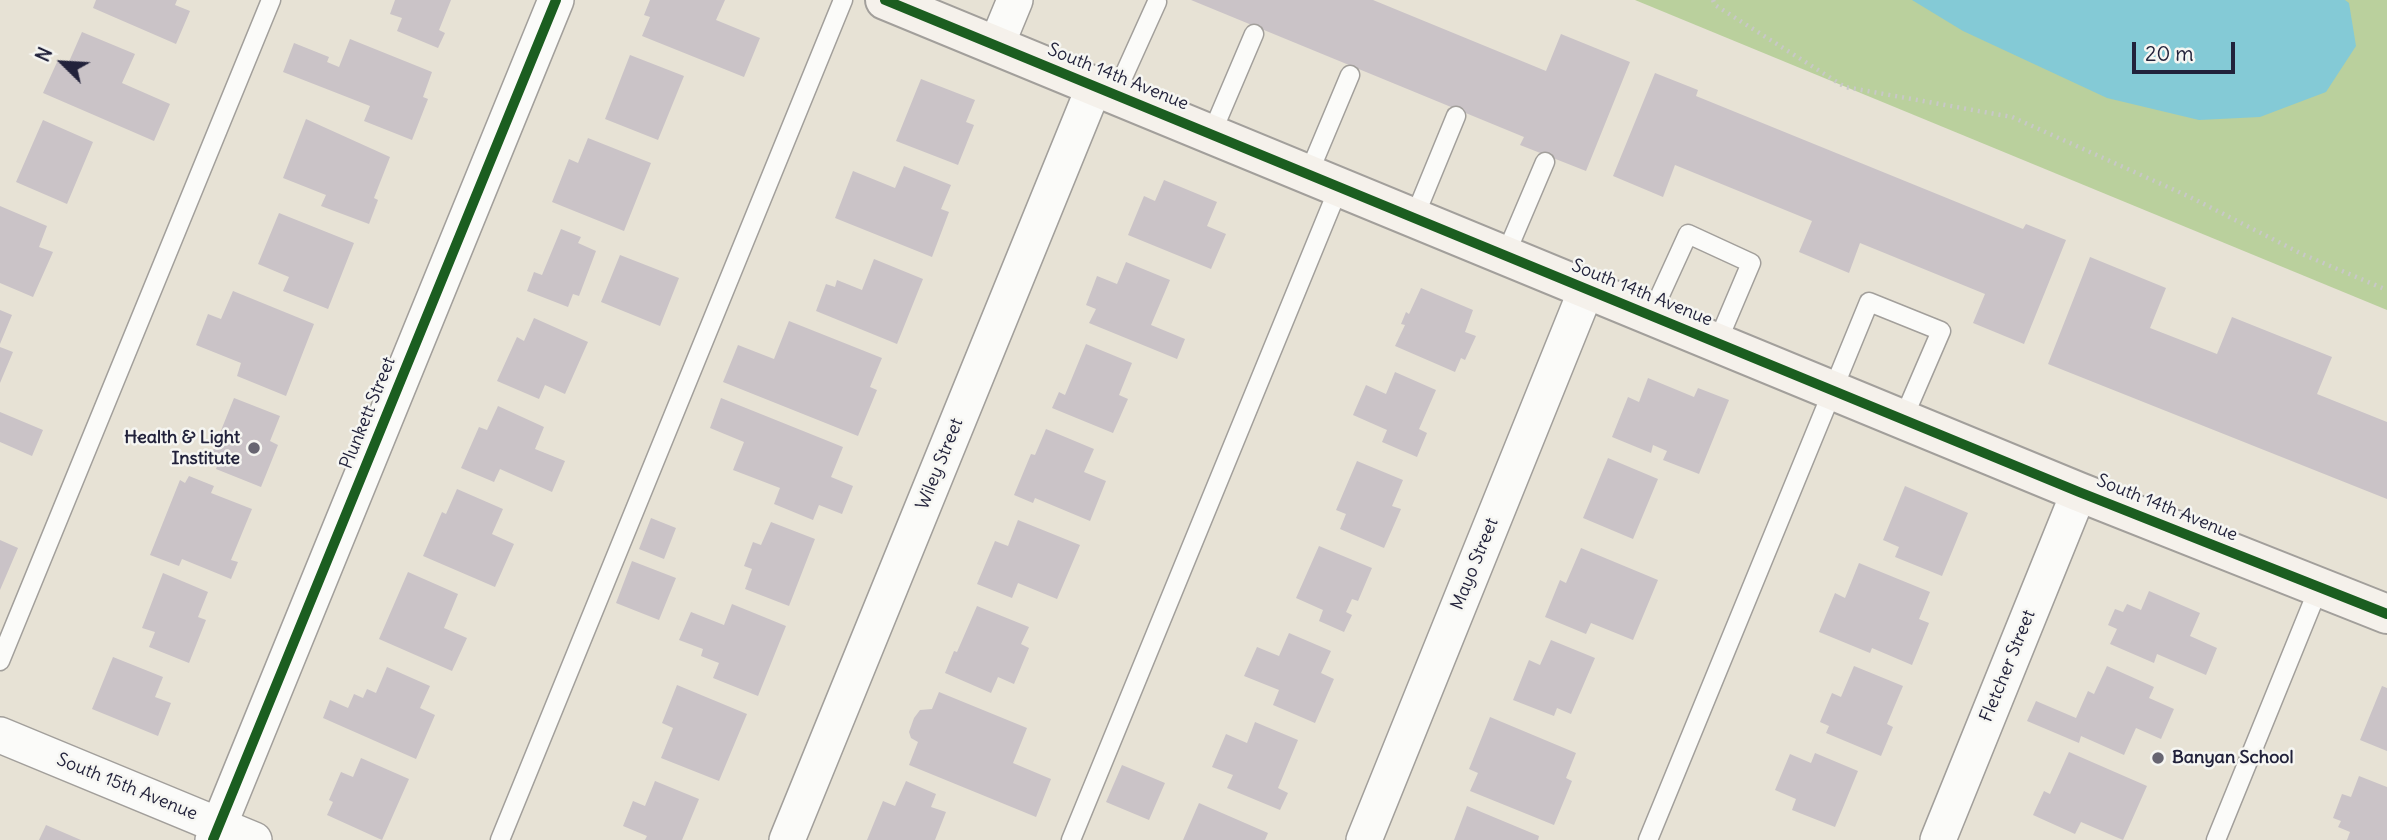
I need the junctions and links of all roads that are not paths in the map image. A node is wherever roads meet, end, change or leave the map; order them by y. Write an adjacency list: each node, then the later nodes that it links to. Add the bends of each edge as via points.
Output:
1 (271, 0): 25 (lane)
2 (556, 0): 27 (street, Plunkett Street)
3 (843, 0): 29 (lane)
4 (885, 0): 8 (street, South 14th Avenue)
5 (1015, 0): 8 (street)
6 (1157, 2): 10 (lane)
7 (1254, 34): 12 (lane)
8 (996, 46): 10 (street, South 14th Avenue)
9 (1350, 75): 14 (lane)
10 (1104, 91): 12 (street, South 14th Avenue); 30 (street, Wiley Street)
11 (1456, 116): 15 (lane)
12 (1211, 135): 14 (street, South 14th Avenue)
13 (1545, 162): 16 (lane)
14 (1324, 181): 15 (street, South 14th Avenue); 31 (lane)
15 (1414, 218): 16 (street, South 14th Avenue)
16 (1505, 256): 17 (street, South 14th Avenue)
17 (1587, 288): 18 (street, South 14th Avenue); 32 (street, Mayo Street)
18 (1650, 315): 19 (street, South 14th Avenue); 19 (lane, via 1688,234 1751,262)
19 (1717, 343): 20 (street, South 14th Avenue)
20 (1832, 390): 21 (street, South 14th Avenue); 21 (lane, via 1869,302 1941,331); 33 (lane)
21 (1903, 419): 22 (street, South 14th Avenue)
22 (2079, 492): 23 (street, South 14th Avenue); 34 (street, Fletcher Street)
23 (2319, 587): 24 (street, South 14th Avenue); 35 (lane)
24 (2387, 614)
25 (0, 661)
26 (0, 735): 27 (street, South 15th Avenue)
27 (216, 833): 28 (street, South 15th Avenue)
28 (254, 840)
29 (500, 840)
30 (787, 840)
31 (1071, 840)
32 (1363, 840)
33 (1648, 840)
34 (1938, 840)
35 (2216, 840)

